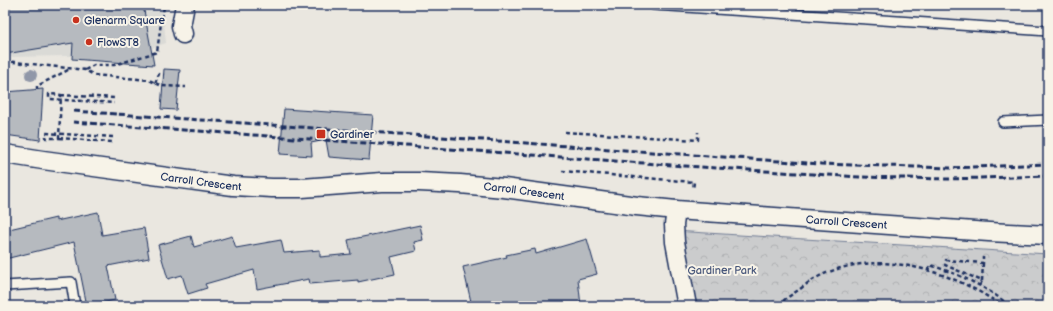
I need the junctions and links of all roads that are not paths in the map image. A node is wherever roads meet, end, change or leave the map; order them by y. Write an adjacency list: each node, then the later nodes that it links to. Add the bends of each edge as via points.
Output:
1 (185, 5): 6 (street)
2 (654, 5): 4 (lane)
3 (800, 5): 4 (lane)
4 (802, 14): 5 (lane)
5 (1048, 31)
6 (183, 34)
7 (1048, 120): 8 (lane)
8 (1003, 122)
9 (5, 154): 10 (street, Carroll Crescent, via 233,186 302,188 419,182 504,188)
10 (676, 210): 11 (street, Carroll Crescent); 14 (street, via 675,242)
11 (1046, 234)
12 (5, 286): 13 (lane, via 71,282)
13 (75, 306)
14 (687, 306)

